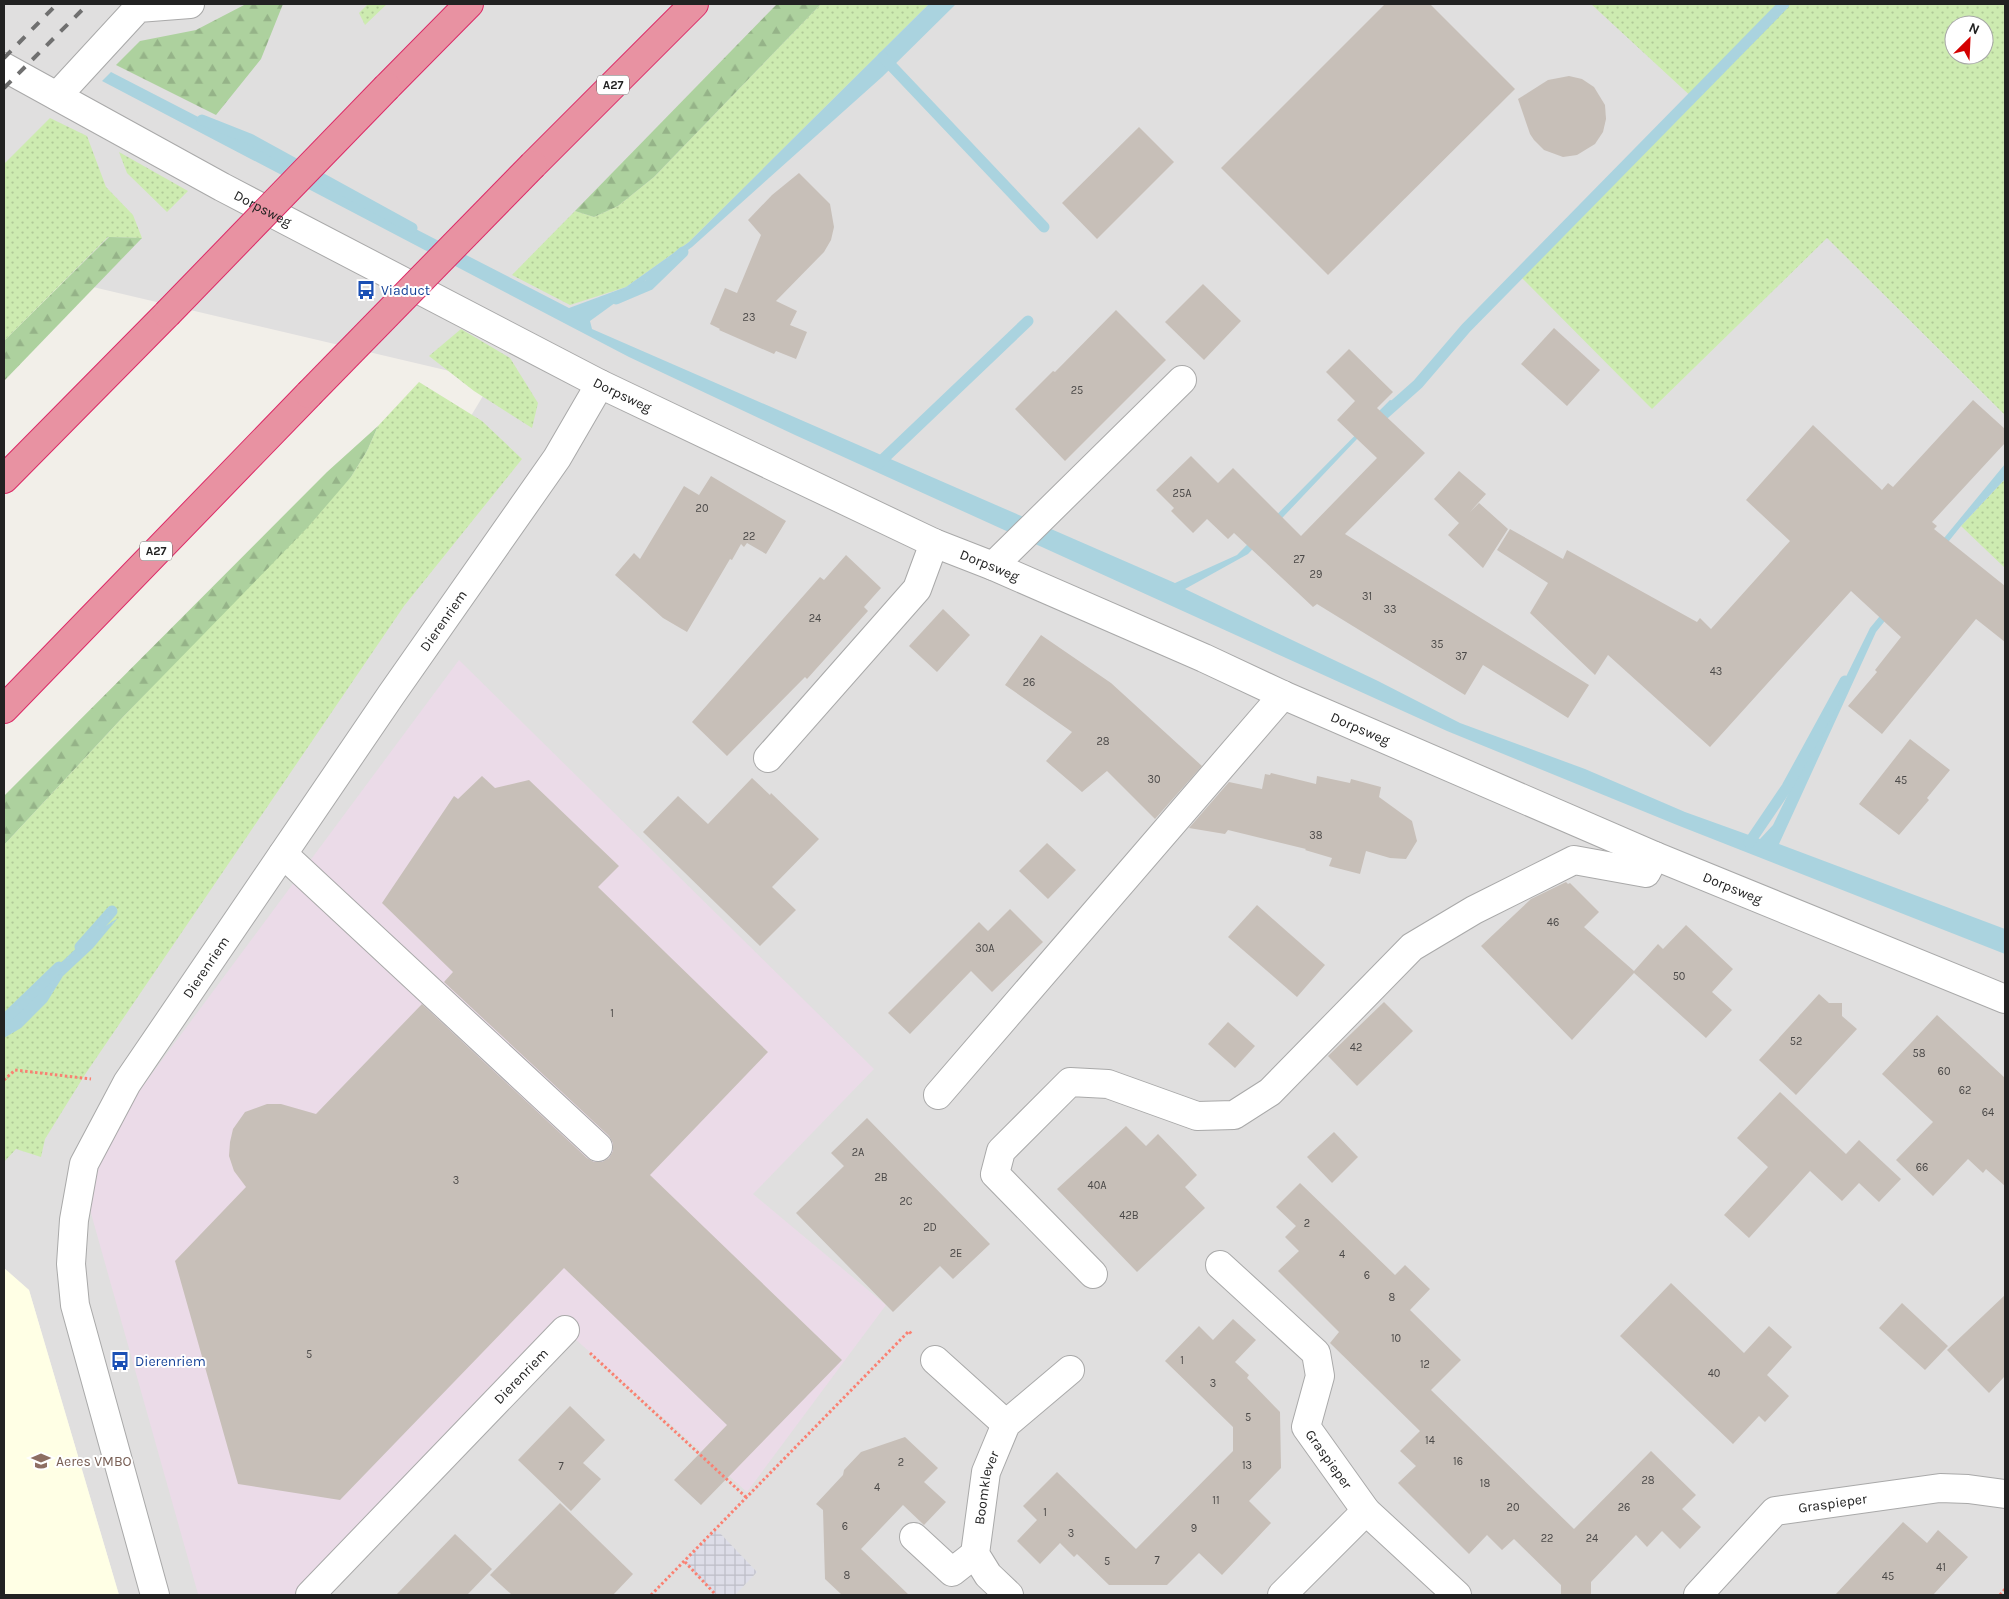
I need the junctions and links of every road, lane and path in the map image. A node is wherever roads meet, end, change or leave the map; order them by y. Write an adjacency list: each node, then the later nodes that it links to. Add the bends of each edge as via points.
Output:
1 (190, 4): 5 (street, via 138,8)
2 (469, 4): 8 (highway, bridge)
3 (694, 4): 12 (highway, A27, bridge, via 532,165)
4 (4, 67): 5 (street, Dorpsweg)
5 (57, 96): 7 (street, Dorpsweg, via 222,187)
6 (1182, 380): 10 (street)
7 (600, 384): 9 (street, Dorpsweg); 14 (street, Dierenriem, via 557,458)
8 (4, 479)
9 (934, 543): 10 (street, Dorpsweg); 13 (street, via 917,590)
10 (993, 566): 11 (street, Dorpsweg)
11 (1282, 695): 15 (street, Dorpsweg); 19 (street)
12 (4, 709)
13 (768, 758)
14 (283, 854): 18 (street, Dierenriem); 20 (street)
15 (1655, 856): 16 (street, Dorpsweg); 22 (street, via 1646,873 1574,860 1474,910 1412,947 1270,1092 1234,1116 1198,1116 1108,1084 1070,1082 1001,1151 995,1174)
16 (2005, 999)
17 (4, 1080): 18 (path, via 15,1070)
18 (127, 1083): 34 (street, Dierenriem, via 84,1164 74,1220 71,1264 75,1305)
19 (938, 1096)
20 (598, 1147)
21 (1220, 1265): 29 (street, Graspieper, via 1316,1353 1320,1376 1306,1427)
22 (1093, 1274)
23 (565, 1330): 28 (path); 35 (street, Dierenriem)
24 (935, 1360): 26 (street); 28 (path, via 909,1331)
25 (1070, 1370): 26 (street, Boomklever)
26 (1006, 1424): 31 (street, Boomklever, via 986,1472)
27 (2005, 1494): 41 (street, Graspieper, via 1940,1488 1775,1511)
28 (747, 1498): 32 (path)
29 (1366, 1511): 39 (street); 40 (street, Graspieper)
30 (914, 1537): 31 (street, via 952,1572)
31 (975, 1554): 38 (street, via 988,1575)
32 (685, 1562): 36 (path); 37 (path)
33 (2005, 1589): 42 (path)
34 (155, 1595)
35 (310, 1595)
36 (651, 1595)
37 (716, 1595)
38 (1010, 1595)
39 (1282, 1595)
40 (1457, 1595)
41 (1698, 1595)
42 (2000, 1595)

